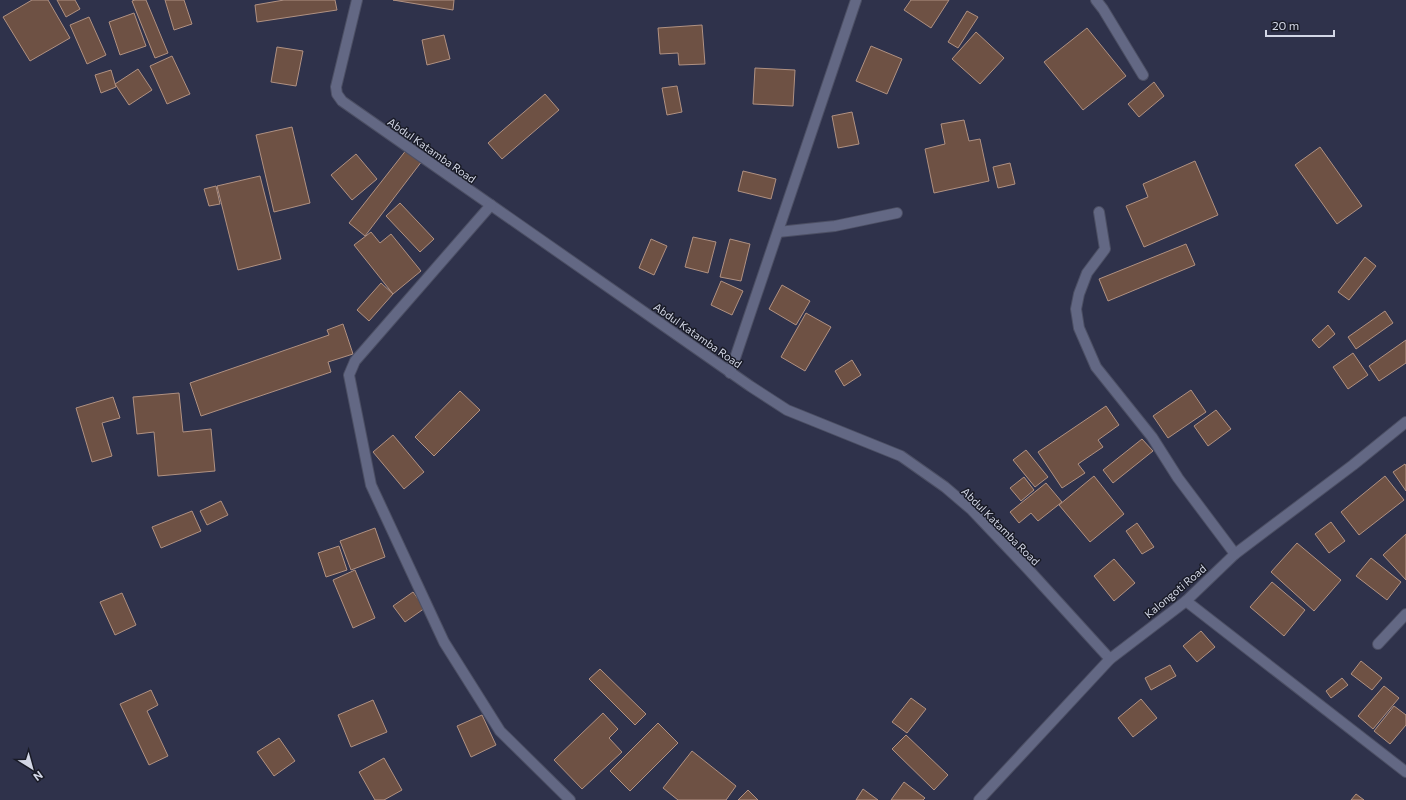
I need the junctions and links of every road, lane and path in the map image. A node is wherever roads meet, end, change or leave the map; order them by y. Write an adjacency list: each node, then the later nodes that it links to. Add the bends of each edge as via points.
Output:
1 (358, 0): 5 (street, Abdul Katamba Road, via 336,87 337,94 342,101)
2 (856, 0): 8 (street)
3 (1096, 0): 4 (street)
4 (1144, 75)
5 (491, 205): 9 (street, Abdul Katamba Road); 17 (street, via 355,361 349,374 371,485 444,642 500,731)
6 (1099, 212): 11 (street, via 1105,249 1088,273 1079,294 1076,309 1078,328 1096,367 1152,437 1178,478)
7 (897, 214): 8 (street, via 835,226)
8 (778, 232): 9 (street)
9 (730, 373): 15 (street, Abdul Katamba Road, via 787,410 901,456 945,487 972,510)
10 (1406, 422): 11 (street, Kalongoti Road)
11 (1235, 554): 12 (street, Kalongoti Road)
12 (1186, 601): 15 (street, Kalongoti Road); 16 (street)
13 (1406, 614): 14 (street)
14 (1378, 644)
15 (1110, 659): 18 (street, Kalongoti Road)
16 (1406, 772)
17 (570, 800)
18 (979, 800)

